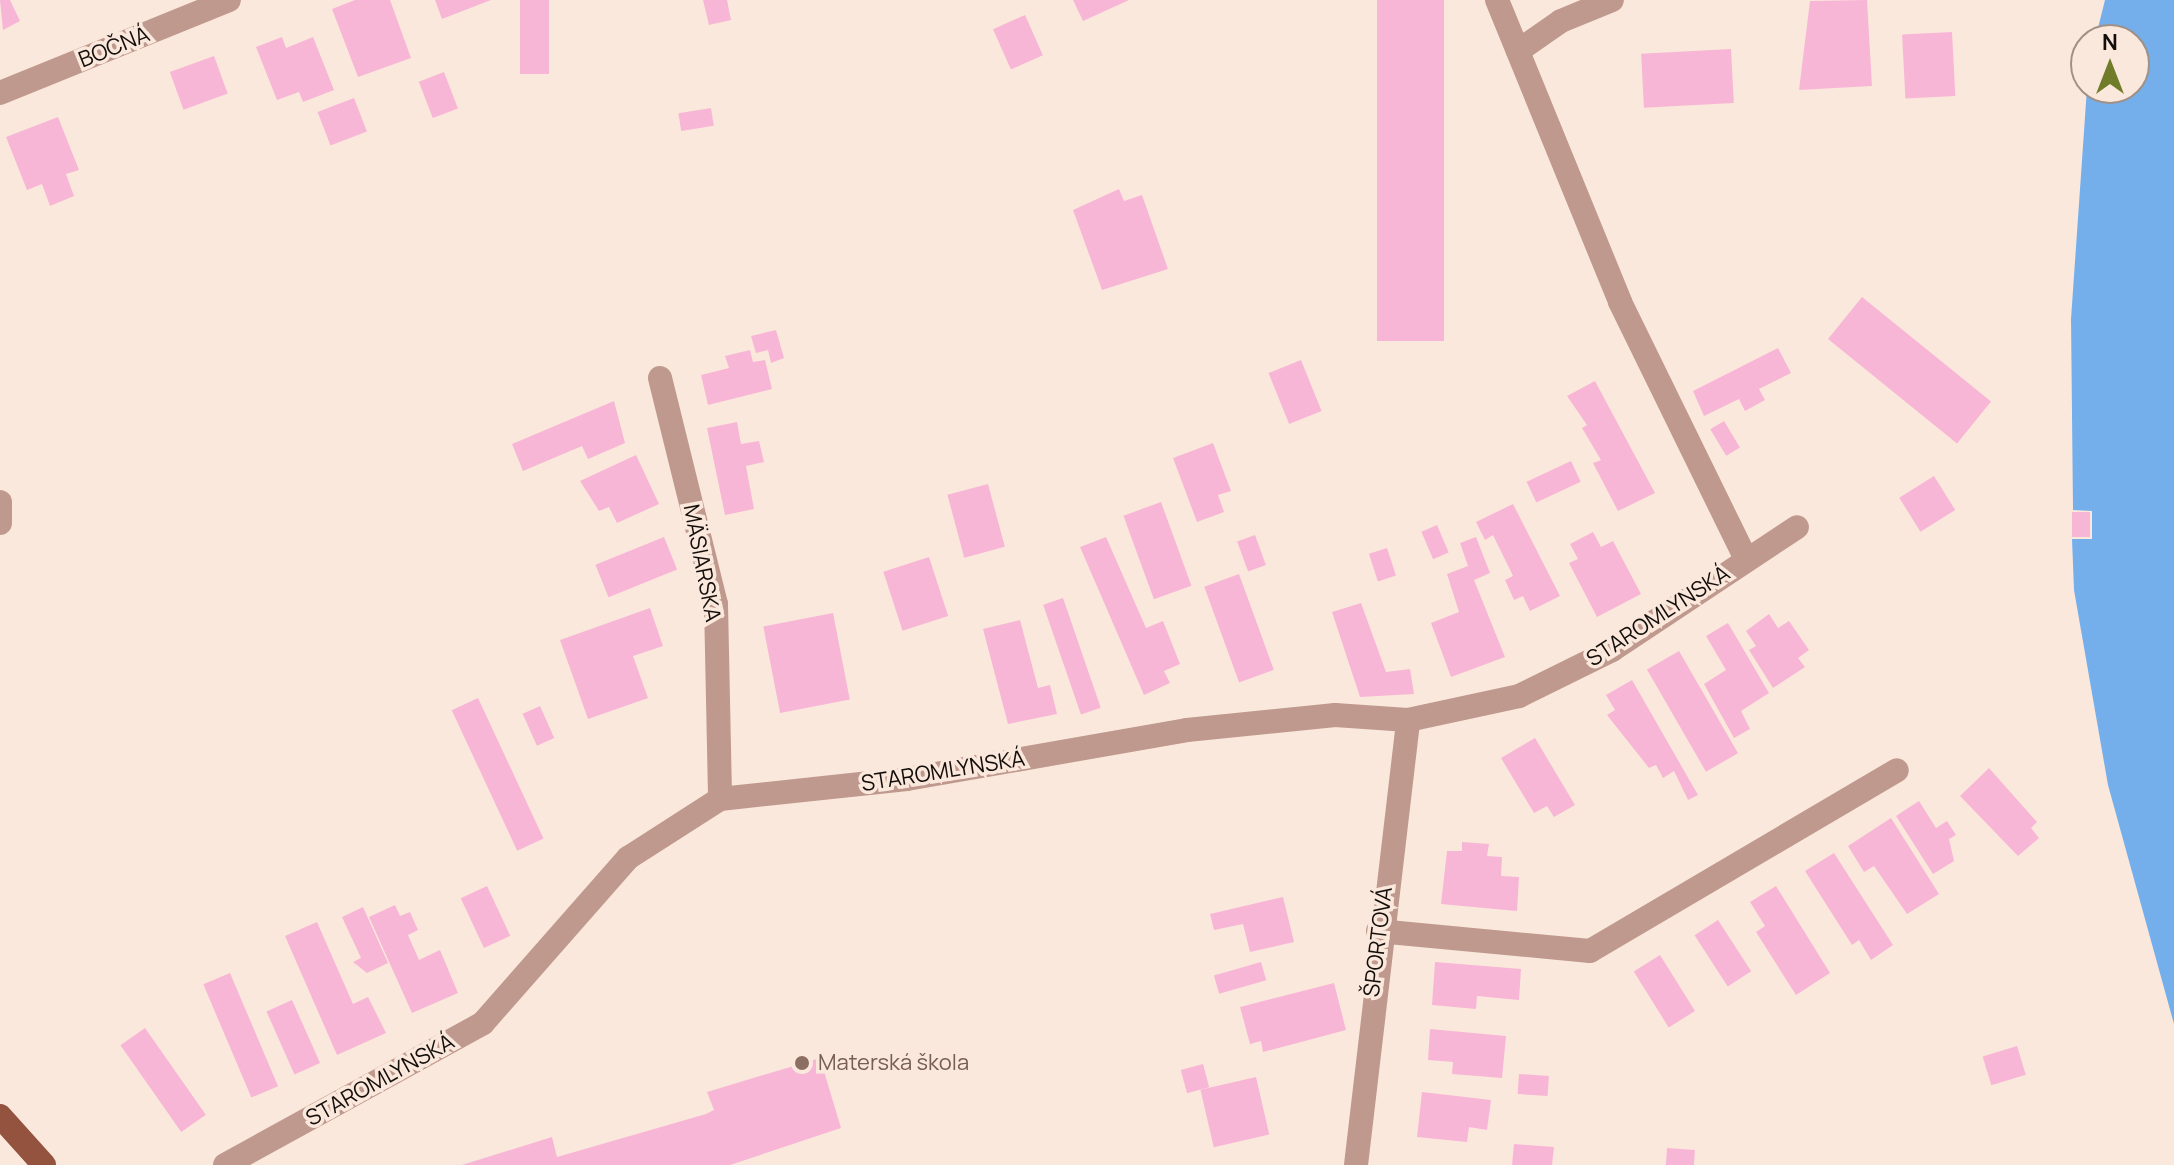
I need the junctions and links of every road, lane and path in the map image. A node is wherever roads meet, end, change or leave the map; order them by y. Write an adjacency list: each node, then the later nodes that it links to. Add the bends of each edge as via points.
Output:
1 (229, 0): 5 (street, BOČNÁ)
2 (1497, 0): 4 (street, STAROMLYNSKÁ)
3 (1612, 0): 4 (street, via 1561,21)
4 (1518, 51): 10 (street, STAROMLYNSKÁ, via 1620,302)
5 (0, 93)
6 (660, 378): 13 (street, MÄSIARSKA, via 716,604)
7 (0, 502): 8 (street)
8 (0, 523)
9 (1797, 527): 10 (street, STAROMLYNSKÁ)
10 (1746, 559): 11 (street, STAROMLYNSKÁ, via 1612,650 1519,696)
11 (1408, 720): 13 (street, STAROMLYNSKÁ, via 1335,715 1187,730 907,779); 14 (street, ŠPORTOVÁ)
12 (1897, 770): 14 (street, via 1590,951)
13 (720, 799): 17 (street, STAROMLYNSKÁ, via 628,858 483,1023)
14 (1378, 931): 18 (street, ŠPORTOVÁ)
15 (0, 1116): 16 (main road)
16 (44, 1165)
17 (225, 1165)
18 (1356, 1165)

